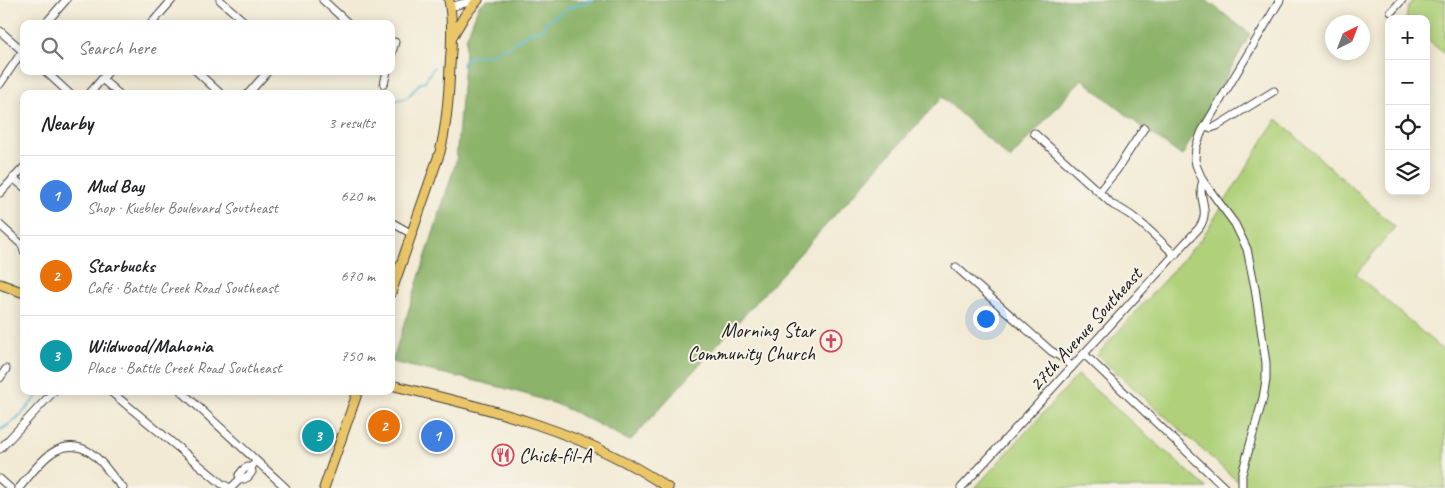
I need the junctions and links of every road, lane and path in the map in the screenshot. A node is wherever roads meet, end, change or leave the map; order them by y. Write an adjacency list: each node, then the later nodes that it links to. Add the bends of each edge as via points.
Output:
1 (66, 0): 10 (street)
2 (172, 0): 11 (street)
3 (220, 0): 12 (street)
4 (323, 0): 13 (street)
5 (477, 0): 8 (street); 15 (main road)
6 (1280, 0): 32 (street)
7 (1402, 0): 9 (street)
8 (450, 4): 15 (main road)
9 (1391, 12)
10 (49, 20)
11 (154, 20)
12 (242, 20)
13 (345, 20)
14 (0, 31): 16 (street)
15 (452, 37): 43 (main road, via 444,136)
16 (20, 48)
17 (20, 55): 24 (street)
18 (49, 75): 26 (street)
19 (106, 75): 23 (street)
20 (200, 75): 29 (street)
21 (265, 75): 30 (street)
22 (386, 75): 25 (street)
23 (102, 79): 27 (street); 28 (street)
24 (0, 84)
25 (384, 84)
26 (66, 90)
27 (92, 90)
28 (114, 90)
29 (217, 90)
30 (251, 90)
31 (1274, 91): 32 (street, via 1217,126)
32 (1206, 126): 37 (street, via 1195,153 1196,166)
33 (1144, 128): 39 (street)
34 (1034, 133): 39 (street)
35 (20, 171): 36 (street)
36 (13, 178): 38 (street); 40 (street)
37 (1203, 180): 45 (street, 27th Avenue Southeast, via 1203,222); 71 (street, via 1235,224 1247,249 1266,362 1265,389 1242,474)
38 (20, 184)
39 (1099, 192): 45 (street)
40 (0, 194)
41 (395, 224): 43 (street)
42 (0, 225): 44 (street)
43 (412, 234): 47 (main road)
44 (20, 243)
45 (1175, 255): 50 (street, 27th Avenue Southeast)
46 (956, 267): 51 (street)
47 (395, 282)
48 (0, 284): 49 (main road)
49 (20, 292)
50 (1084, 354): 51 (street, 27th Avenue Southeast); 70 (street)
51 (1072, 367): 69 (street, 27th Avenue Southeast)
52 (6, 368): 53 (street)
53 (0, 378)
54 (395, 386): 68 (main road, via 493,410 540,426 598,449)
55 (50, 395): 59 (street)
56 (115, 395): 65 (street)
57 (185, 395): 60 (street)
58 (357, 395): 67 (main road)
59 (0, 449)
60 (256, 460): 65 (street, via 241,472 241,478); 66 (street)
61 (0, 479): 62 (street)
62 (10, 488)
63 (19, 488): 64 (street, via 55,450 75,447 94,455)
64 (123, 488)
65 (230, 488)
66 (286, 488)
67 (324, 488)
68 (668, 488)
69 (962, 488)
70 (1225, 488)
71 (1242, 488)

